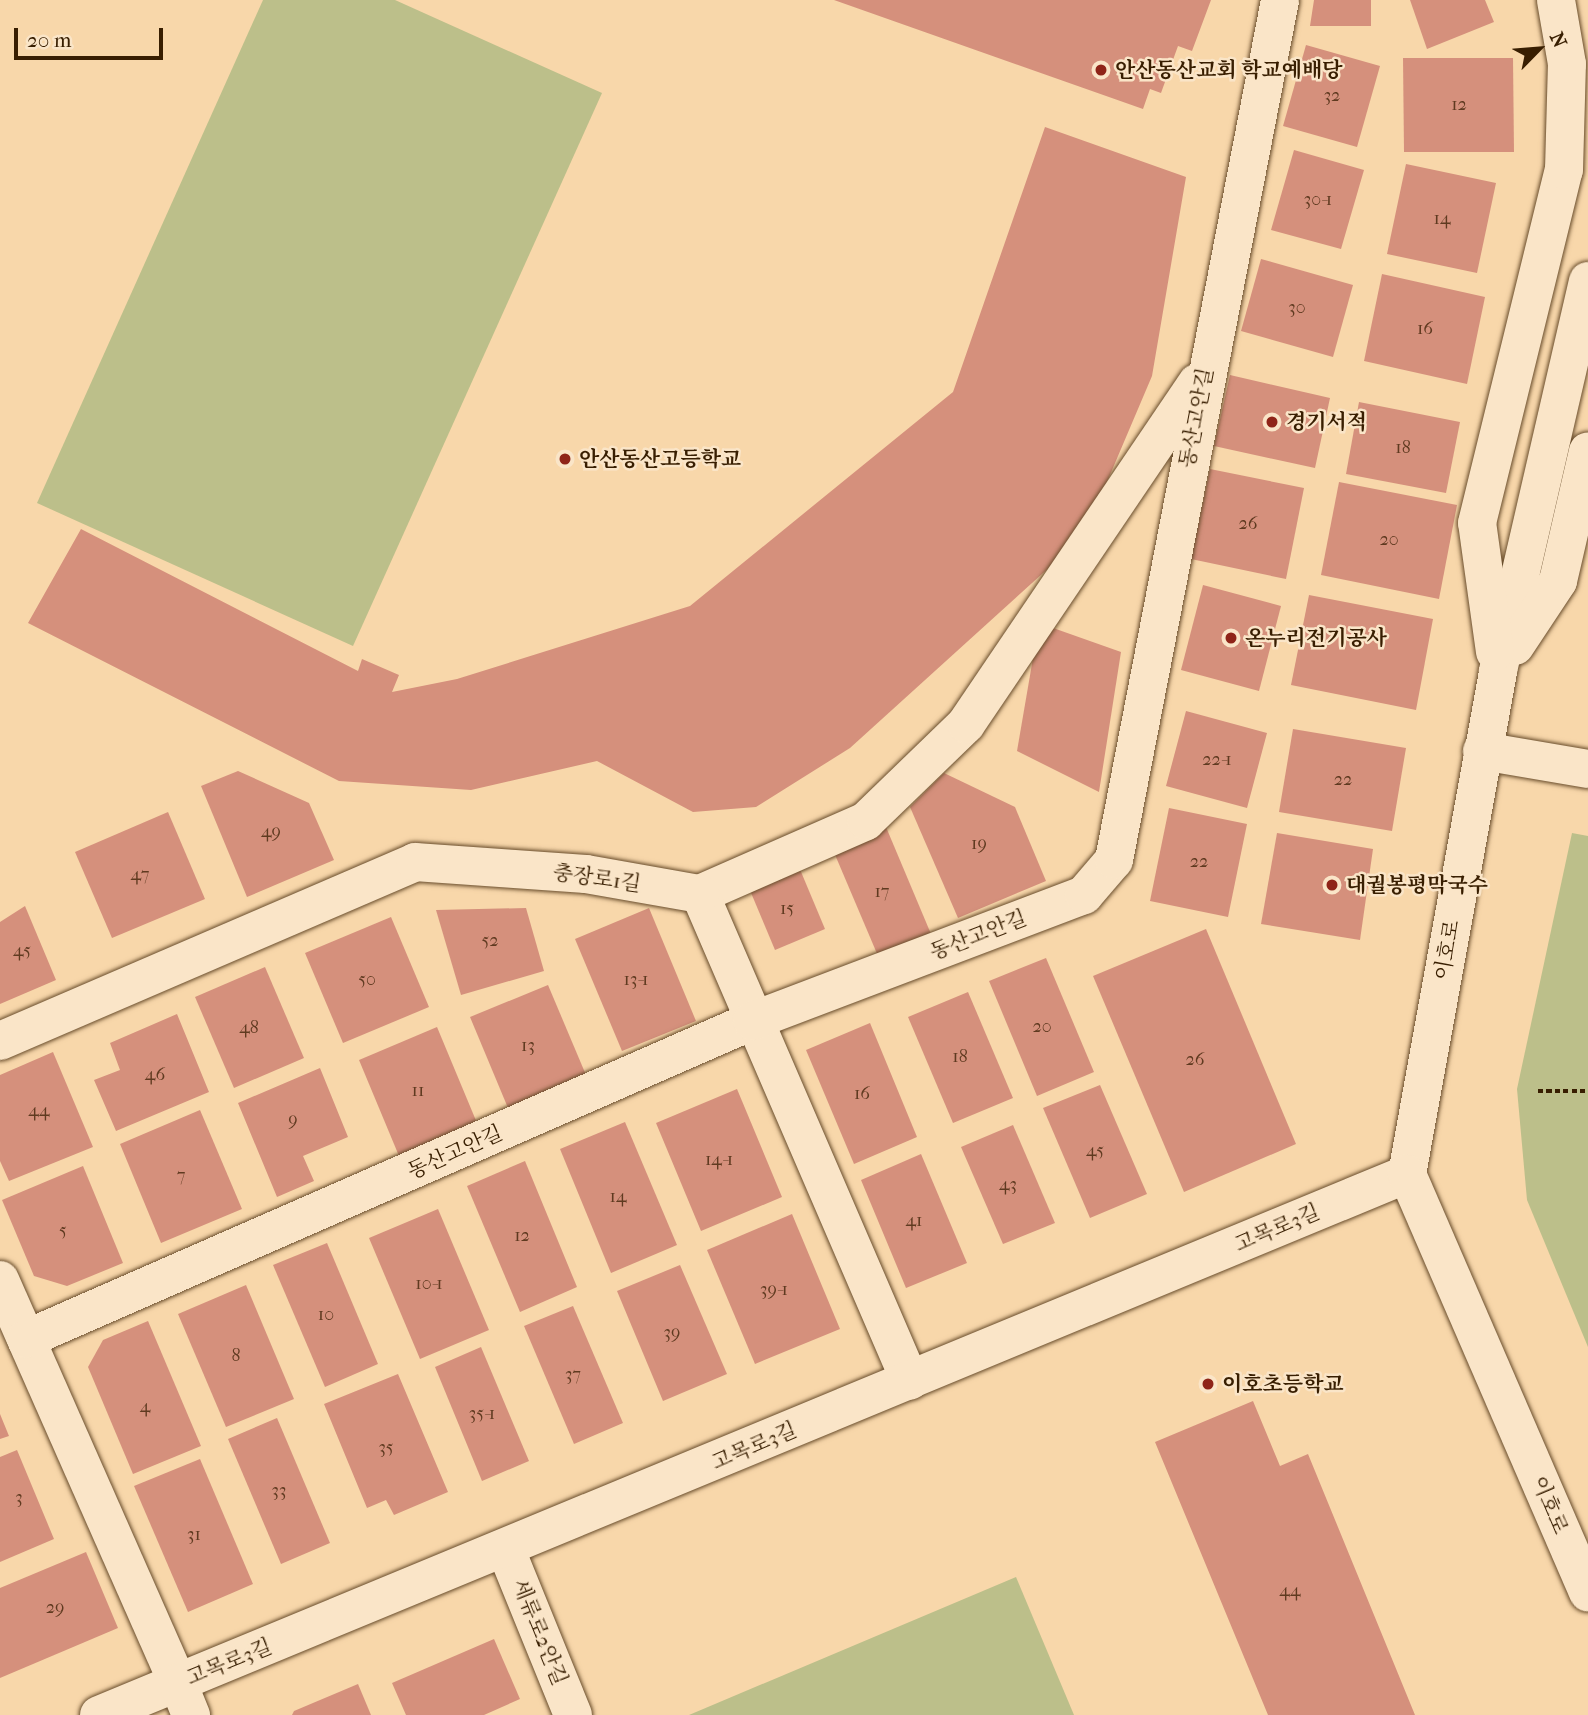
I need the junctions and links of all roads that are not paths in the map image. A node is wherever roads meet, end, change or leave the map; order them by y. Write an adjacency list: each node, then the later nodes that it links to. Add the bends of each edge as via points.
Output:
1 (1280, 0): 4 (street, 동산고안길)
2 (1556, 0): 6 (street, via 1567,64 1564,170 1477,523)
3 (1588, 281): 6 (street, 이호로)
4 (1205, 371): 9 (street, via 967,724 866,821); 10 (street, 동산고안길, via 1114,860 1084,895)
5 (1588, 451): 6 (street, via 1558,580)
6 (1498, 671): 7 (street, 이호로)
7 (1482, 751): 8 (street); 12 (street, 이호로)
8 (1588, 769)
9 (700, 894): 10 (street); 11 (street, 충장로1길, via 586,874 415,862)
10 (752, 1021): 14 (street, 동산고안길); 15 (street)
11 (0, 1041)
12 (1408, 1174): 15 (street, 고목로3길); 17 (street, 이호로)
13 (0, 1280): 14 (street)
14 (26, 1339): 18 (street)
15 (910, 1381): 16 (street, 고목로3길)
16 (506, 1550): 18 (street, 고목로3길); 20 (street, 세류로2안길)
17 (1588, 1593)
18 (185, 1699): 19 (street, 고목로3길)
19 (99, 1715)
20 (573, 1715)

